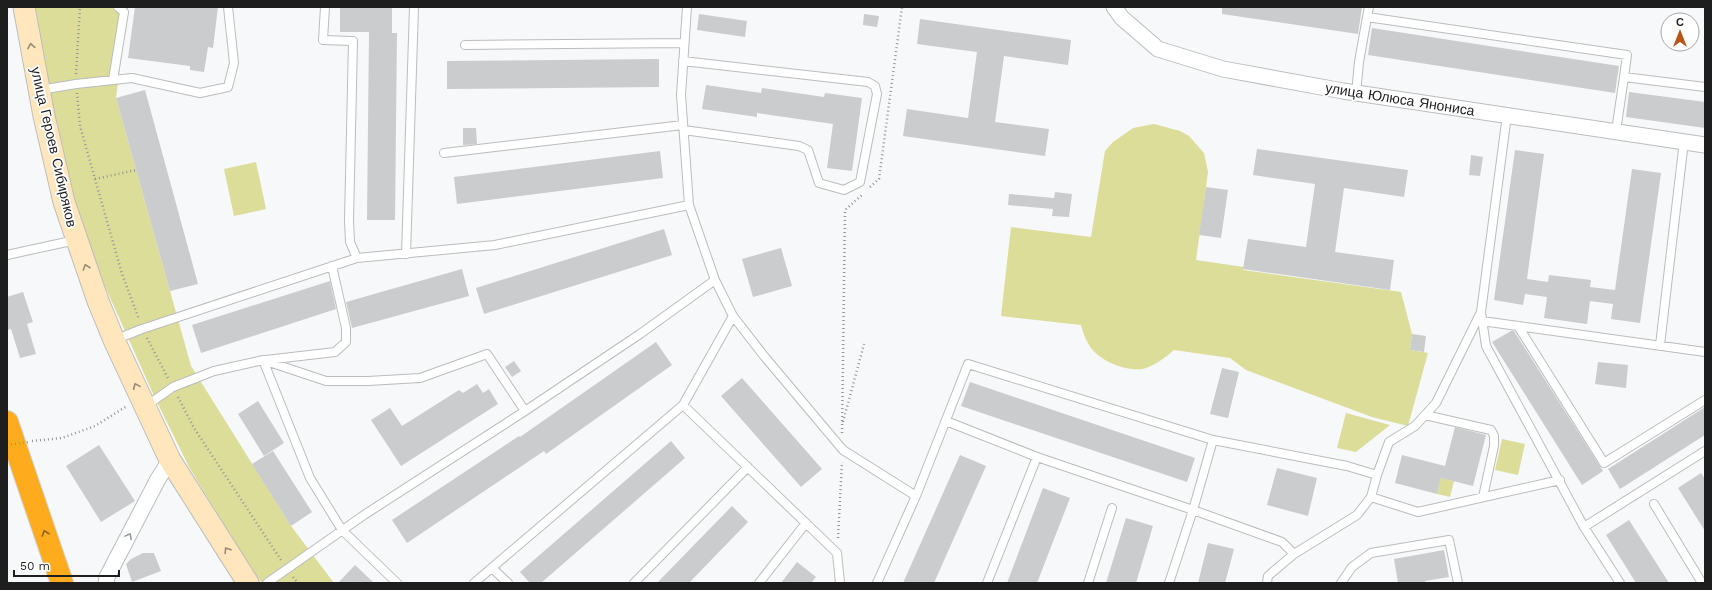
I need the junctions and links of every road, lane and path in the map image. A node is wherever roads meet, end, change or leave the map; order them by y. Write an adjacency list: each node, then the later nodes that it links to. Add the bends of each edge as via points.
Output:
1 (24, 7): 19 (street, улица Героев Сибиряков, one-way to 1)
2 (80, 7): 17 (path)
3 (118, 7): 16 (lane, via 124,12)
4 (228, 7): 16 (lane, via 234,63 228,87 200,93 132,78)
5 (325, 7): 33 (lane, via 323,40 352,41 349,220 350,242)
6 (414, 7): 31 (lane)
7 (687, 7): 12 (lane)
8 (902, 7): 53 (path, via 879,179 845,210)
9 (1114, 7): 20 (street, улица Юлюса Янониса, via 1122,18 1158,49 1223,69)
10 (1369, 7): 11 (lane)
11 (1367, 17): 15 (lane, via 1627,55); 20 (lane)
12 (684, 43): 13 (lane); 14 (lane)
13 (465, 45)
14 (683, 61): 22 (lane, via 681,95); 22 (lane, via 868,82 875,86 877,94 860,182 844,190 819,183 808,150 799,146)
15 (1624, 77): 18 (lane); 23 (lane)
16 (113, 80): 17 (lane)
17 (76, 84): 19 (lane); 28 (path, via 80,126)
18 (1705, 87)
19 (40, 90): 30 (street, улица Героев Сибиряков, via 64,202)
20 (1356, 93): 21 (street, улица Юлюса Янониса)
21 (1507, 115): 23 (street, улица Юлюса Янониса); 37 (lane)
22 (684, 127): 26 (lane); 29 (lane)
23 (1616, 131): 24 (street, улица Юлюса Янониса)
24 (1684, 141): 25 (street, улица Юлюса Янониса); 42 (lane)
25 (1705, 144)
26 (444, 153)
27 (136, 170): 28 (path)
28 (95, 179): 39 (path, via 122,274)
29 (689, 205): 31 (lane, via 495,245); 35 (lane)
30 (77, 240): 32 (lane); 40 (street, улица Героев Сибиряков, one-way to 30)
31 (406, 254): 33 (lane)
32 (7, 255)
33 (357, 258): 34 (lane)
34 (332, 266): 39 (lane); 44 (lane, via 346,328 346,342 335,352)
35 (715, 280): 36 (lane); 49 (lane)
36 (733, 316): 48 (lane); 56 (lane)
37 (1482, 316): 38 (lane); 50 (lane, via 1436,403); 62 (lane, via 1486,346)
38 (1518, 326): 42 (lane); 46 (lane, via 1604,463)
39 (142, 329): 40 (lane); 45 (path)
40 (114, 340): 47 (street, улица Героев Сибиряков, one-way to 40)
41 (864, 344): 53 (path)
42 (1660, 344): 43 (lane)
43 (1705, 352)
44 (263, 360): 45 (lane, via 214,371); 49 (lane, via 326,381 368,381 420,378 487,354); 71 (lane, via 310,478)
45 (173, 387): 47 (lane); 75 (path, via 194,428)
46 (1705, 400)
47 (143, 402): 55 (path, bridge, via 95,426 62,438); 59 (street, улица Героев Сибиряков)
48 (683, 405): 60 (lane); 74 (lane)
49 (525, 411): 71 (lane)
50 (1425, 415): 61 (lane, via 1414,426 1389,442); 65 (lane, via 1491,430 1494,446)
51 (946, 421): 54 (lane, via 968,364); 58 (lane); 63 (lane)
52 (7, 422): 76 (highway, one-way to 52)
53 (842, 426): 56 (path)
54 (1213, 440): 61 (lane, via 1346,466); 68 (lane)
55 (7, 445)
56 (843, 450): 63 (lane); 72 (path)
57 (1705, 451): 70 (lane)
58 (1037, 457): 68 (lane); 88 (lane)
59 (170, 460): 77 (street, one-way to 59); 78 (street, улица Героев Сибиряков, one-way to 59)
60 (748, 468): 69 (lane); 84 (lane)
61 (1377, 475): 64 (lane)
62 (1560, 480): 65 (lane); 70 (lane)
63 (916, 496): 87 (lane)
64 (1371, 497): 65 (lane, via 1418,512); 73 (lane, via 1357,515)
65 (1483, 497)
66 (1654, 504): 95 (lane)
67 (1112, 508): 89 (lane)
68 (1193, 510): 73 (lane, via 1282,542); 90 (lane)
69 (806, 523): 72 (lane); 85 (lane)
70 (1584, 527): 94 (lane)
71 (342, 530): 75 (lane); 81 (lane)
72 (837, 553): 86 (lane)
73 (1294, 554): 91 (lane, via 1268,576)
74 (492, 568): 82 (lane); 83 (lane)
75 (287, 569): 79 (lane); 80 (path)
76 (62, 583)
77 (106, 583)
78 (248, 583)
79 (267, 583)
80 (298, 583)
81 (397, 583)
82 (474, 583)
83 (508, 583)
84 (634, 583)
85 (759, 583)
86 (840, 583)
87 (877, 583)
88 (987, 583)
89 (1088, 583)
90 (1169, 583)
91 (1267, 583)
92 (1341, 583): 93 (lane, via 1352,567 1372,553 1449,540)
93 (1458, 583)
94 (1620, 583)
95 (1702, 583)

